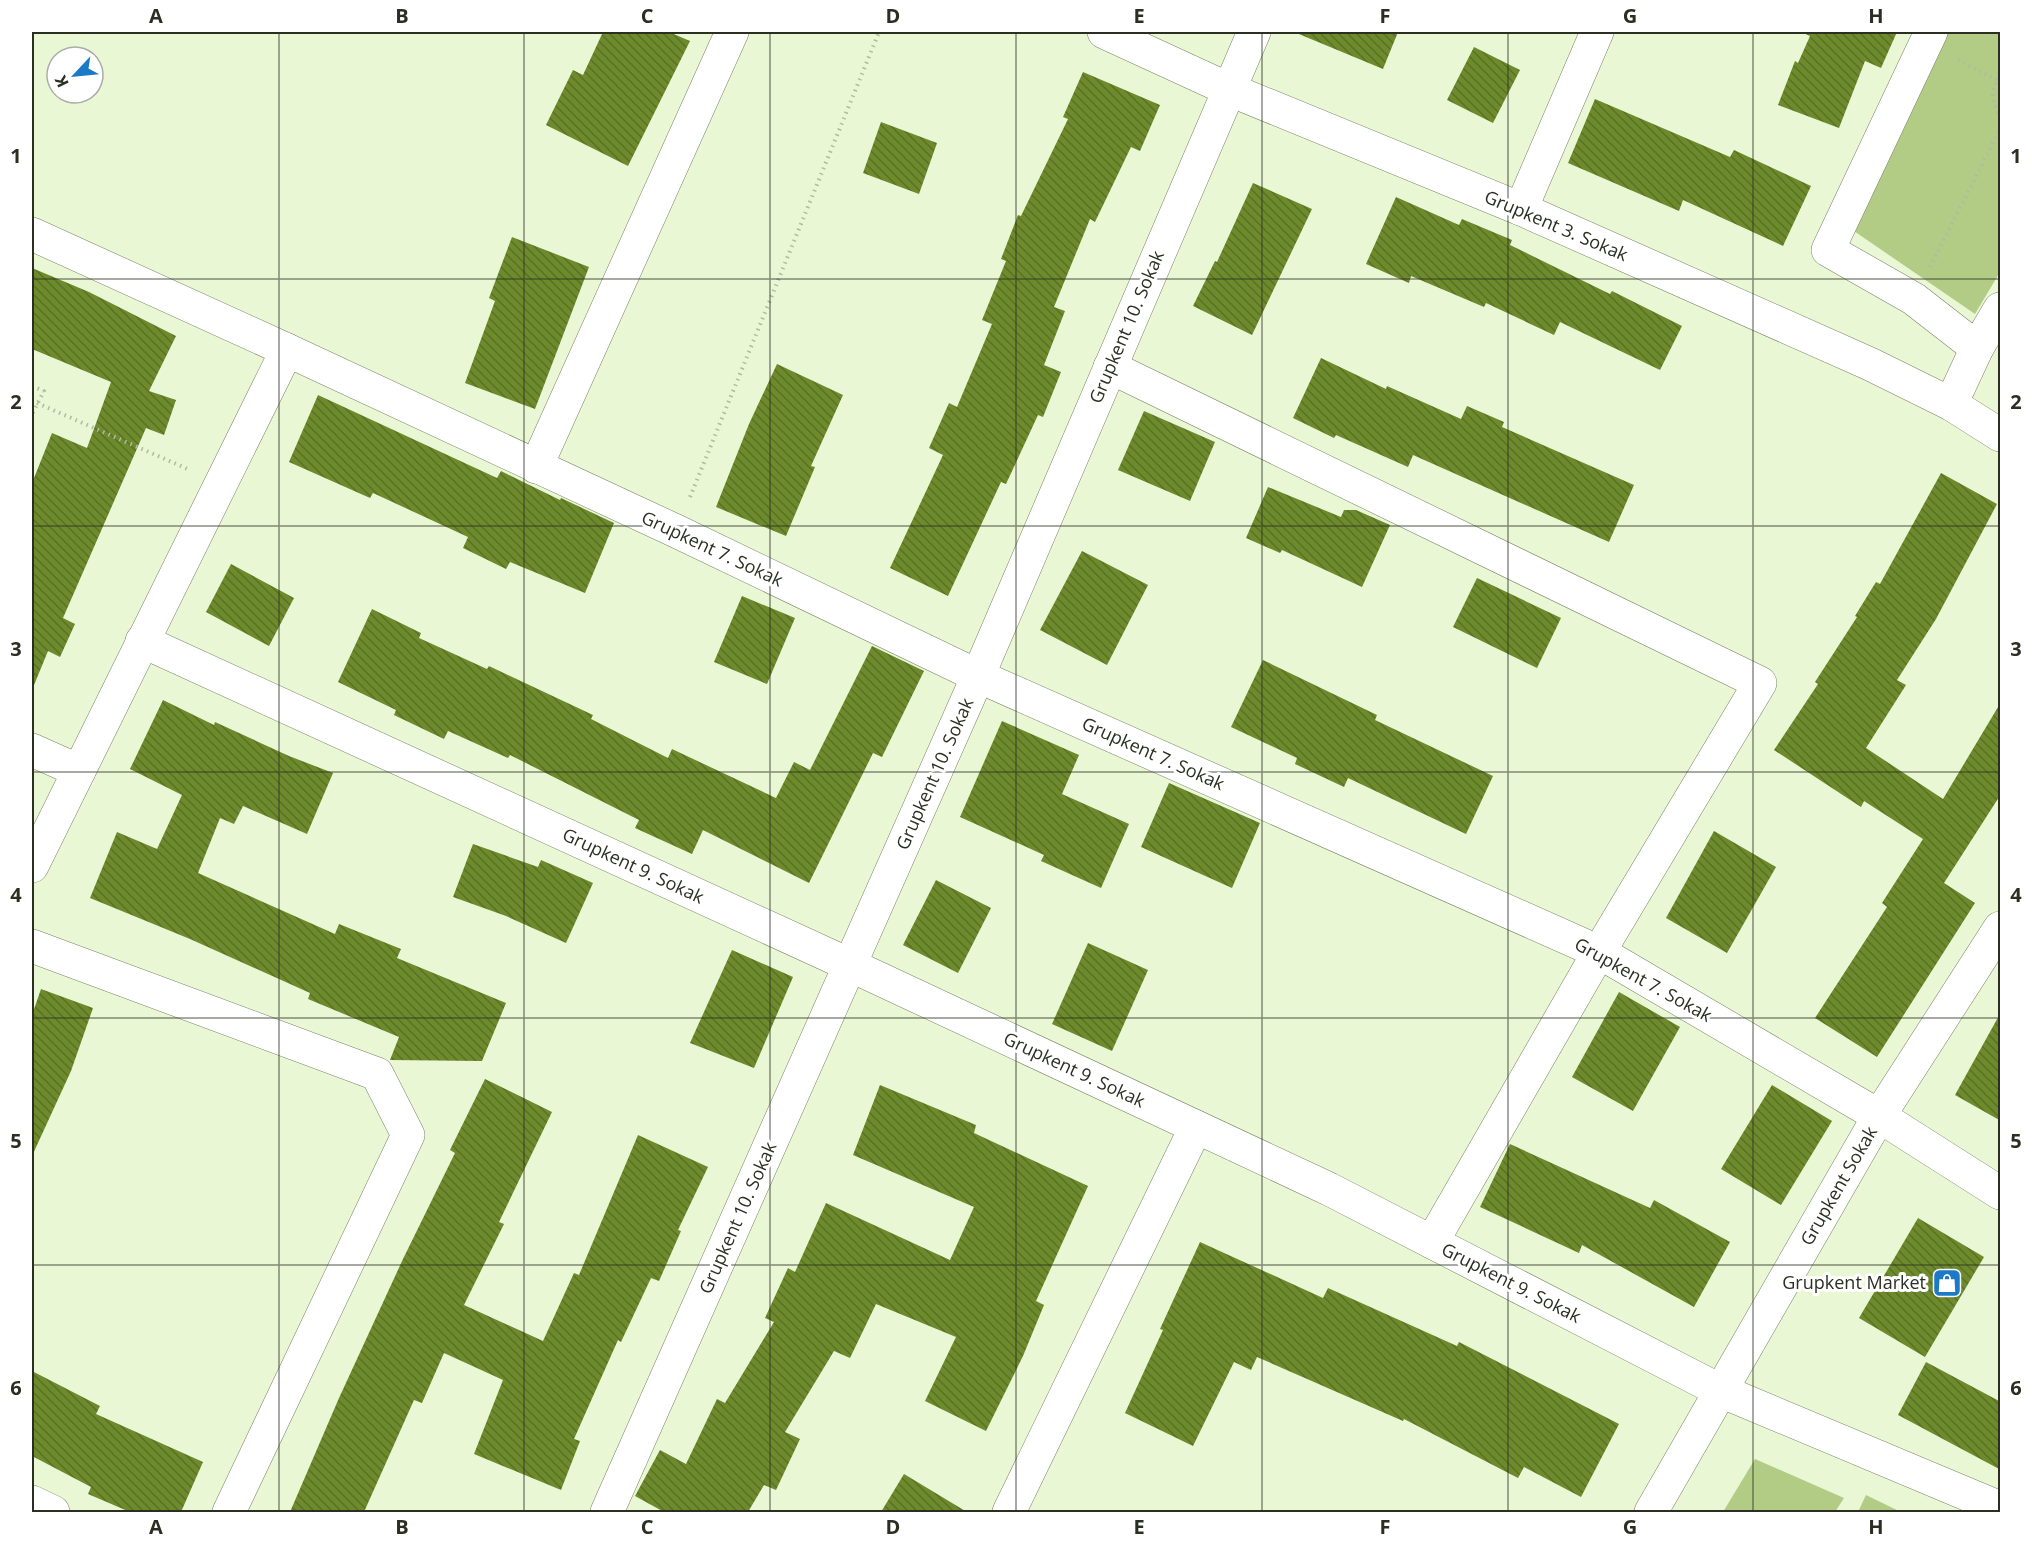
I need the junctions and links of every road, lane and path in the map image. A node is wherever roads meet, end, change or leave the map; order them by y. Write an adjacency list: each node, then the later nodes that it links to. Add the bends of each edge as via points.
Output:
1 (732, 32): 23 (street)
2 (879, 32): 25 (path)
3 (1104, 32): 8 (street, Grupkent 3. Sokak)
4 (1254, 32): 8 (street, Grupkent 10. Sokak)
5 (1597, 32): 11 (street)
6 (1928, 38): 7 (path); 13 (street, via 1828,250)
7 (1999, 79): 9 (path, via 1992,97)
8 (1228, 89): 11 (street, Grupkent 3. Sokak); 17 (street, Grupkent 10. Sokak)
9 (2001, 115)
10 (2001, 129): 13 (path)
11 (1521, 209): 20 (street, Grupkent 3. Sokak)
12 (32, 234): 16 (street, Grupkent 7. Sokak)
13 (1914, 299): 15 (street)
14 (2001, 309): 15 (street)
15 (1977, 348): 20 (street)
16 (287, 350): 23 (street, Grupkent 7. Sokak); 24 (street)
17 (1110, 367): 27 (street, Grupkent 10. Sokak); 33 (street, via 1760,683)
18 (32, 386): 19 (path, via 44,391)
19 (37, 403): 21 (path); 24 (path)
20 (1951, 404): 22 (street, Grupkent 3. Sokak)
21 (32, 414)
22 (2001, 435)
23 (536, 467): 25 (street, Grupkent 7. Sokak)
24 (221, 483): 26 (street)
25 (676, 531): 27 (street, Grupkent 7. Sokak)
26 (142, 641): 29 (street); 34 (street, Grupkent 9. Sokak)
27 (978, 676): 33 (street, Grupkent 7. Sokak); 34 (street, Grupkent 10. Sokak)
28 (32, 750): 29 (street)
29 (79, 771): 30 (street)
30 (32, 866)
31 (2001, 928): 35 (street, Grupkent Sokak)
32 (32, 946): 43 (street, via 377,1074 408,1135)
33 (1599, 952): 35 (street, Grupkent 7. Sokak); 38 (street)
34 (850, 965): 36 (street, Grupkent 9. Sokak); 44 (street, Grupkent 10. Sokak)
35 (1879, 1116): 37 (street, Grupkent 7. Sokak); 39 (street, Grupkent Sokak)
36 (1196, 1127): 38 (street, Grupkent 9. Sokak); 45 (street)
37 (2001, 1193)
38 (1432, 1242): 39 (street, Grupkent 9. Sokak)
39 (1721, 1391): 41 (street, Grupkent 9. Sokak); 46 (street, Grupkent Sokak)
40 (32, 1502): 42 (street)
41 (2001, 1508)
42 (53, 1512)
43 (229, 1512)
44 (607, 1512)
45 (1009, 1512)
46 (1651, 1512)

